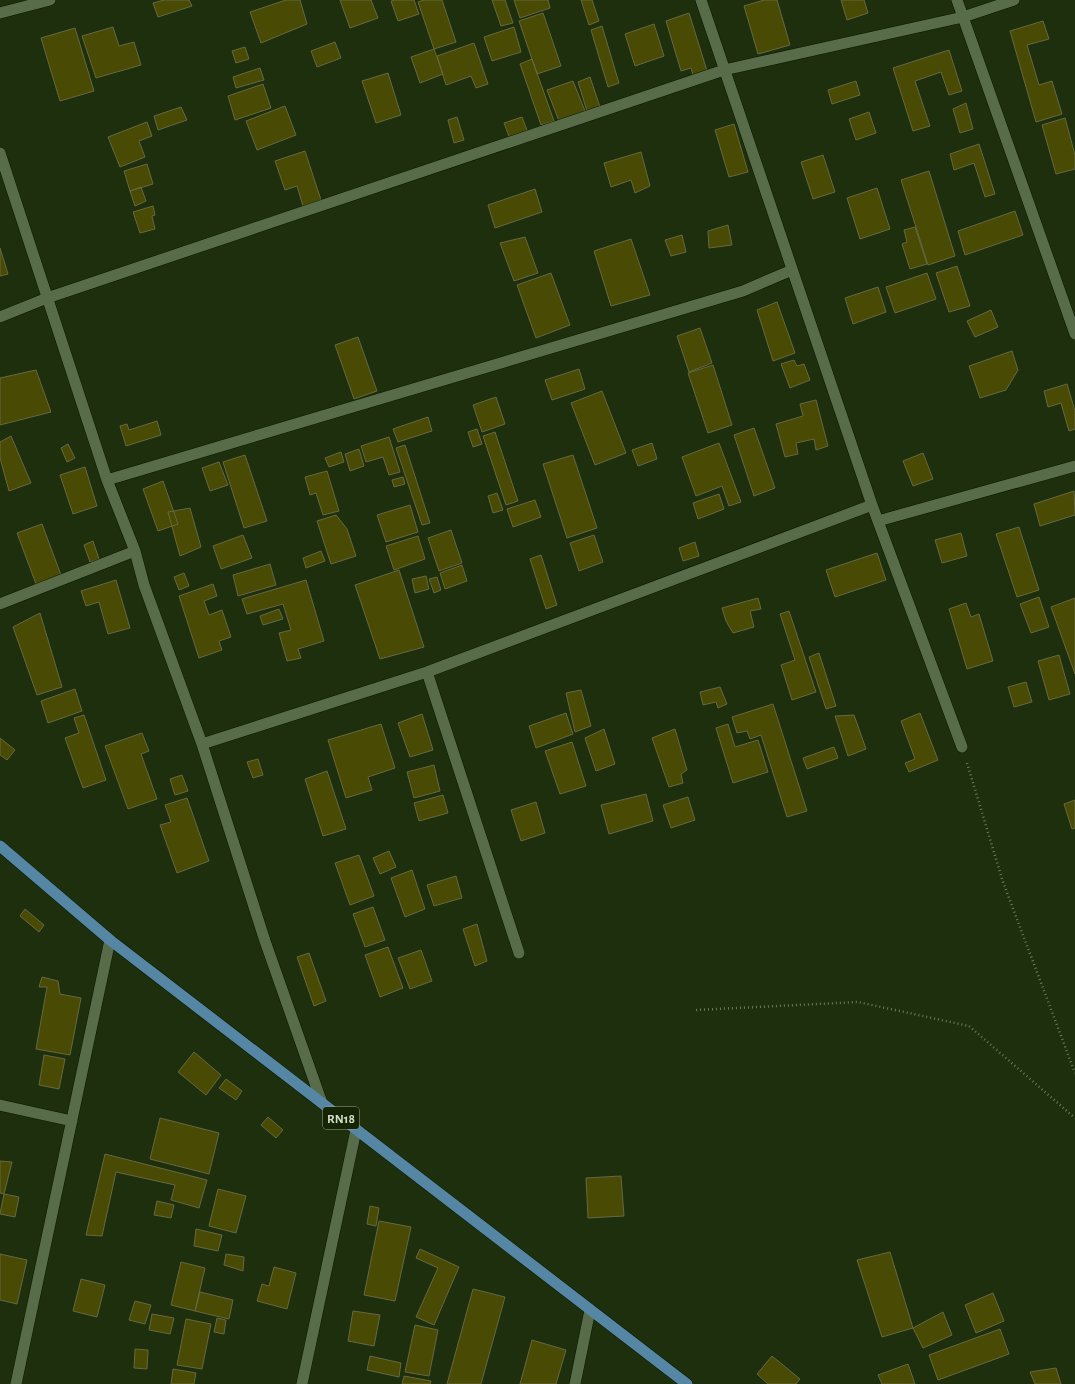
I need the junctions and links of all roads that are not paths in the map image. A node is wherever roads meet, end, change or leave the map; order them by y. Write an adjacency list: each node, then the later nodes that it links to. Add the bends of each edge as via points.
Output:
1 (50, 0): 5 (street)
2 (700, 0): 7 (street)
3 (957, 0): 6 (street)
4 (1014, 0): 6 (street)
5 (0, 13)
6 (963, 17): 7 (street); 12 (street)
7 (724, 70): 9 (street); 10 (street)
8 (0, 153): 10 (street)
9 (792, 270): 14 (street, via 743,291); 15 (street)
10 (47, 298): 11 (street); 14 (street)
11 (0, 317)
12 (1075, 334)
13 (1075, 466): 16 (street)
14 (107, 480): 17 (street)
15 (872, 505): 16 (street); 19 (street)
16 (878, 521): 21 (street)
17 (135, 551): 18 (street); 20 (street, via 144,585)
18 (0, 604)
19 (427, 672): 20 (street); 24 (street)
20 (202, 744): 25 (street, via 265,941)
21 (962, 747)
22 (0, 846): 23 (main road, RN18)
23 (110, 940): 25 (main road, RN18); 27 (street)
24 (519, 953)
25 (322, 1103): 28 (main road, RN18)
26 (0, 1105): 27 (street)
27 (72, 1121): 30 (street)
28 (356, 1130): 29 (main road, RN18); 31 (street)
29 (590, 1310): 32 (street); 33 (main road, RN18)
30 (16, 1384)
31 (302, 1384)
32 (575, 1384)
33 (686, 1384)

